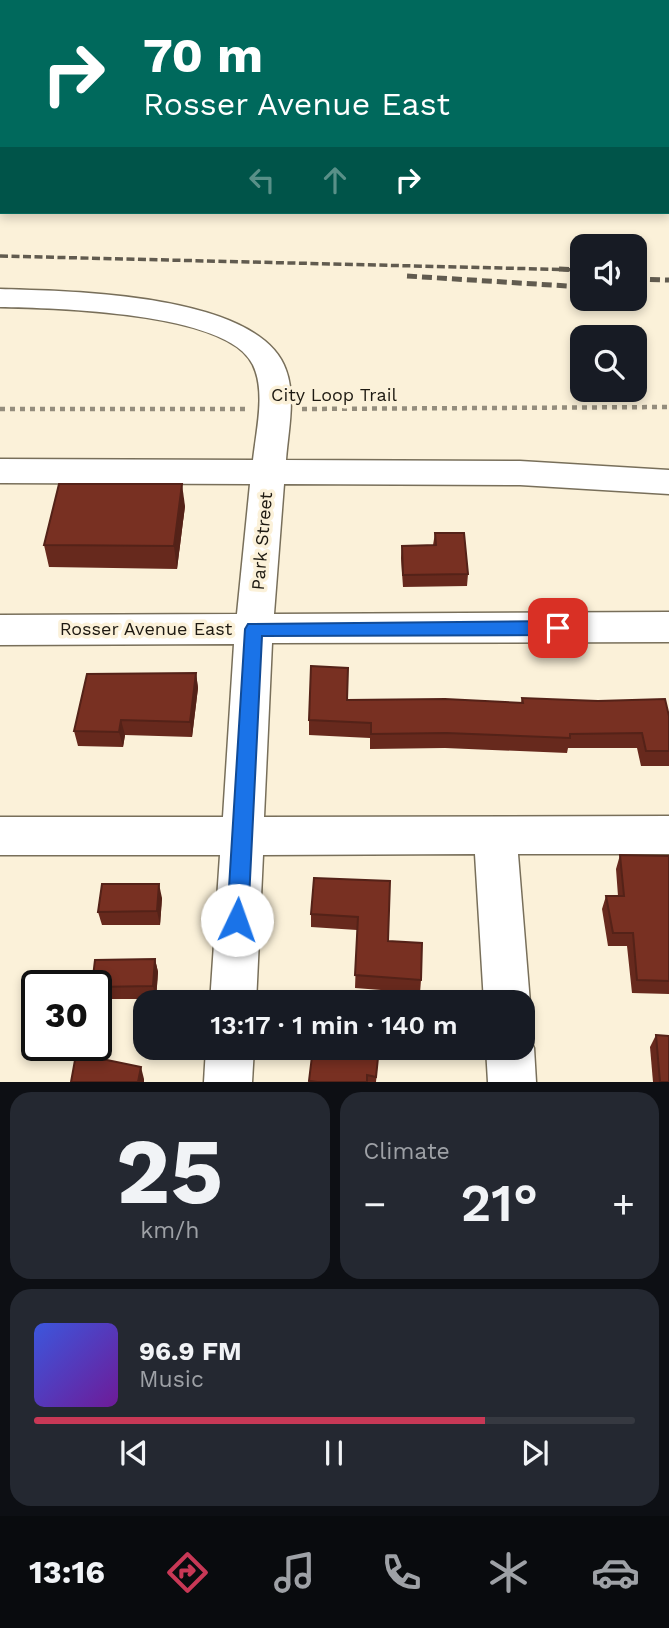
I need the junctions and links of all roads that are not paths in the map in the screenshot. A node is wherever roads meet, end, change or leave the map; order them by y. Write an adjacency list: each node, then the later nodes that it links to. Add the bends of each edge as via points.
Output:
1 (0, 298): 2 (street, Park Street, via 144,309 218,327 248,341 269,364 275,382)
2 (269, 470): 3 (street); 4 (street, via 520,473); 6 (street, Park Street)
3 (0, 471)
4 (669, 482)
5 (669, 627): 6 (street, Rosser Avenue East)
6 (254, 629): 7 (street, Rosser Avenue East); 11 (street, Park Street)
7 (0, 630)
8 (669, 835): 10 (street)
9 (0, 836): 11 (street)
10 (495, 836): 11 (street); 13 (street)
11 (242, 838): 12 (street, Park Street)
12 (234, 990)
13 (506, 990)
14 (229, 1060): 16 (street)
15 (511, 1060): 17 (street)
16 (228, 1082)
17 (512, 1082)

